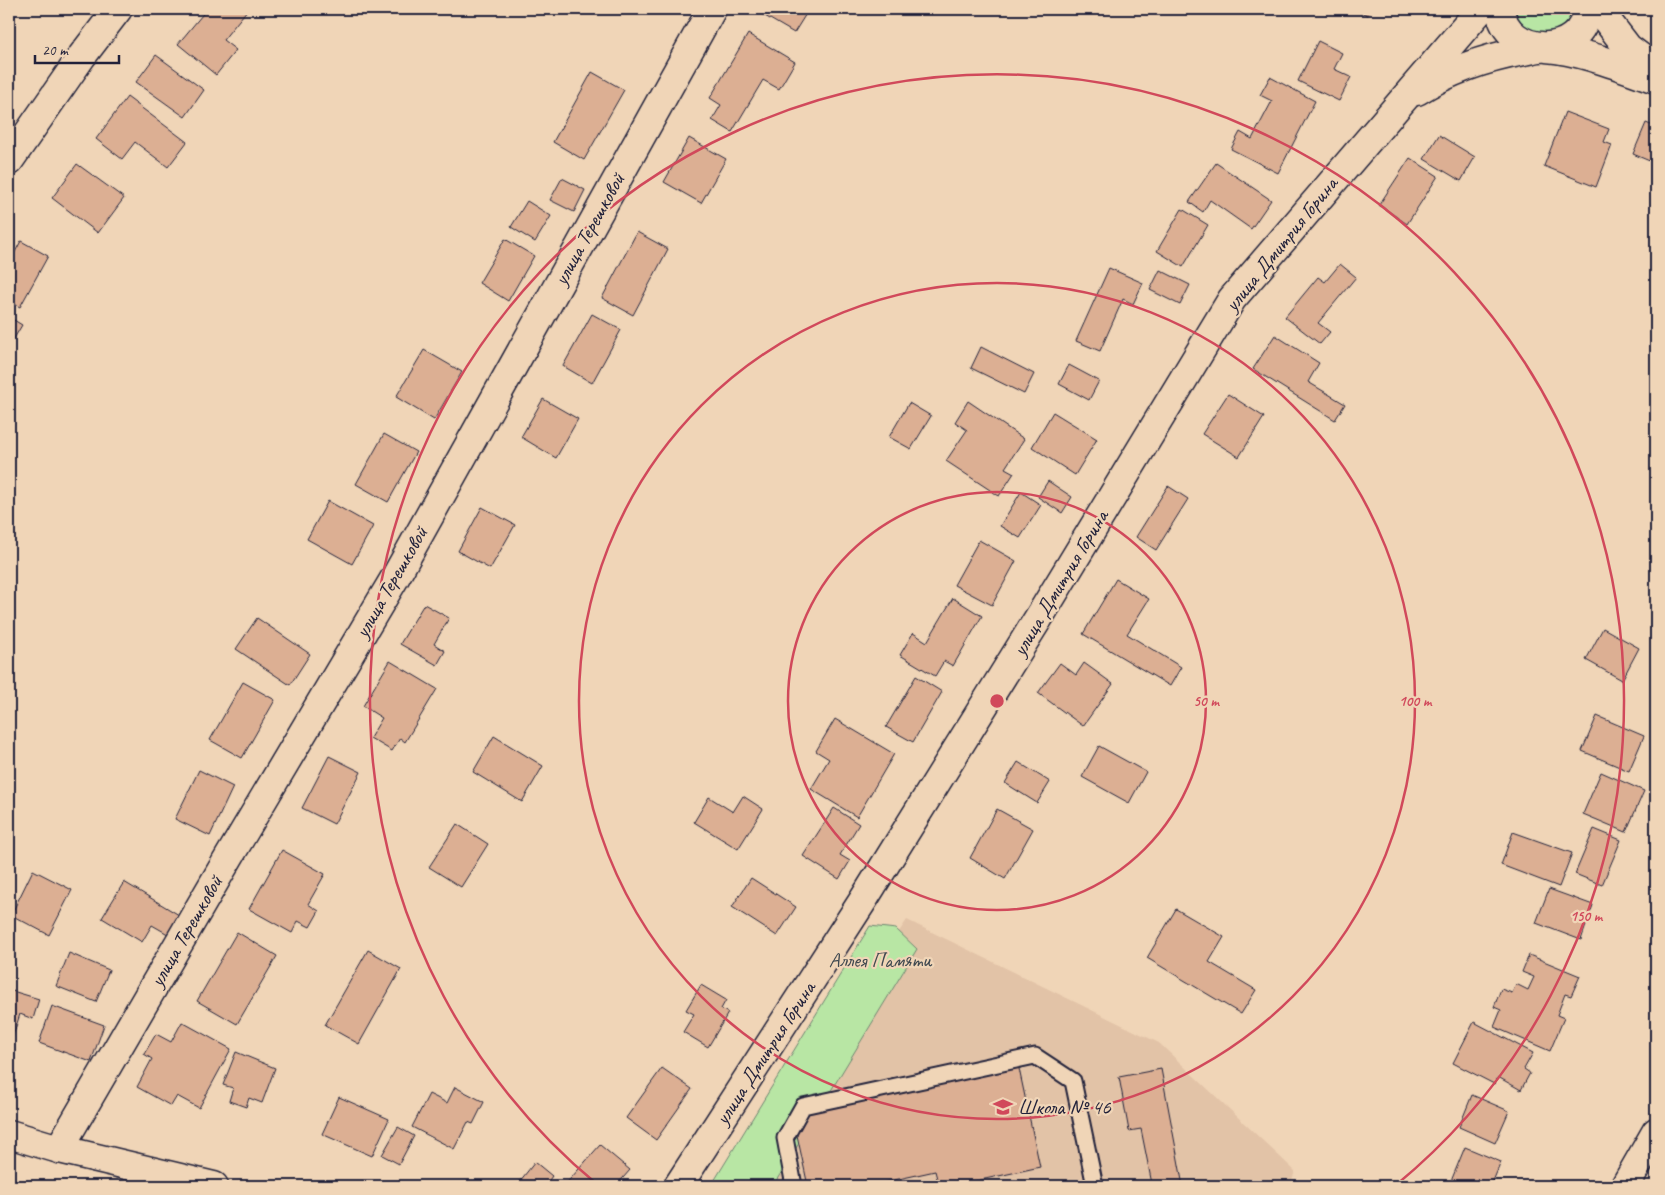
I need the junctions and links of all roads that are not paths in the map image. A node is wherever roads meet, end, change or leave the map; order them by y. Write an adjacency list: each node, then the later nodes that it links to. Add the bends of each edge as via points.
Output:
1 (118, 9): 11 (street)
2 (712, 9): 14 (street, улица Терешковой, via 396,576)
3 (1482, 9): 10 (street, улица Дмитрия Горина)
4 (1500, 9): 7 (street, via 1507,28 1517,39)
5 (1587, 9): 7 (street, via 1581,27 1571,38)
6 (1598, 9): 8 (street, via 1628,48)
7 (1544, 48): 9 (street, via 1571,52); 10 (street, via 1470,65 1432,81)
8 (1656, 69)
9 (1656, 79)
10 (1399, 102): 16 (street, улица Дмитрия Горина, via 1232,299 862,902)
11 (9, 161)
12 (1656, 1132): 19 (street)
13 (9, 1134): 14 (street)
14 (59, 1149): 15 (street)
15 (214, 1186)
16 (678, 1186)
17 (794, 1186): 18 (lane, via 785,1138 803,1106 1035,1056 1073,1081)
18 (1095, 1186)
19 (1625, 1186)

